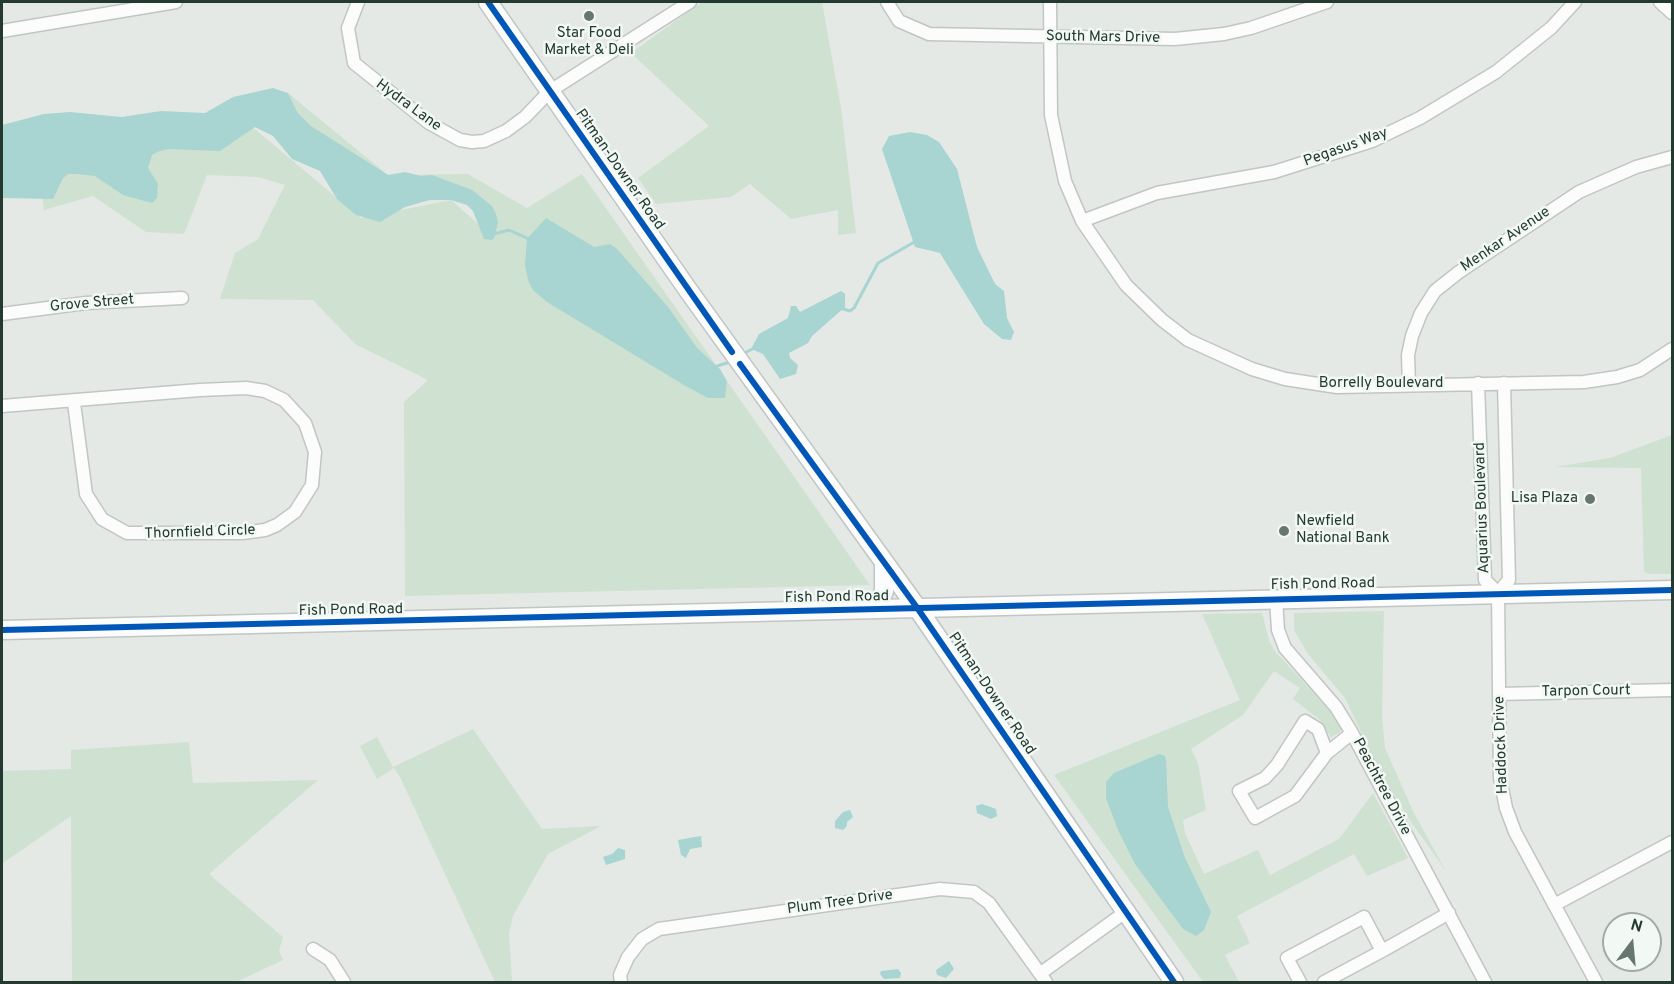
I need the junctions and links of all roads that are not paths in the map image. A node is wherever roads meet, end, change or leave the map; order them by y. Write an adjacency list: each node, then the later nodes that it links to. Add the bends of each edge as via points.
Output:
1 (176, 2): 11 (street)
2 (358, 2): 13 (street, Hydra Lane, via 348,28 354,63 419,116 460,140 484,141 506,131)
3 (488, 2): 13 (street, Pitman-Downer Road)
4 (690, 2): 13 (street, Hydra Lane)
5 (887, 2): 12 (street, South Mars Drive, via 899,21 929,34)
6 (1050, 2): 12 (street, Borrelly Boulevard)
7 (1327, 2): 12 (street, South Mars Drive, via 1251,28 1192,39)
8 (1575, 2): 15 (street, Pegasus Way, via 1551,28 1496,72 1420,118 1372,141 1274,172 1157,193)
9 (1660, 2): 10 (street)
10 (1672, 13)
11 (2, 31)
12 (1049, 38): 15 (street, Borrelly Boulevard, via 1056,148)
13 (550, 91): 26 (street, Pitman-Downer Road, via 736,358)
14 (1672, 158): 21 (street, Menkar Avenue, via 1636,167 1580,192 1435,291 1412,336)
15 (1082, 221): 21 (street, Borrelly Boulevard, via 1144,303 1188,340 1214,354 1285,379 1314,384)
16 (182, 298): 17 (street, Grove Street, via 86,303)
17 (2, 314)
18 (1672, 349): 19 (street, Borrelly Boulevard, via 1640,370 1617,377 1584,382)
19 (1504, 382): 20 (street, Borrelly Boulevard); 24 (street, Aquarius Boulevard)
20 (1478, 383): 21 (street, Borrelly Boulevard); 25 (street, Aquarius Boulevard)
21 (1409, 385)
22 (74, 403): 22 (street, Thornfield Circle, via 200,390 246,388 265,392 284,400 305,423 315,452 312,485 295,512 266,530 127,533 102,519 86,494); 23 (street, Thornfield Circle)
23 (2, 406)
24 (1507, 530): 25 (street); 28 (street, Aquarius Boulevard, via 1509,580)
25 (1485, 531): 28 (street, Aquarius Boulevard, via 1485,580)
26 (884, 561): 31 (street, via 884,591 880,600); 32 (street, Pitman-Downer Road)
27 (1672, 590): 28 (street, Fish Pond Road)
28 (1498, 593): 29 (street, Fish Pond Road); 36 (street, Haddock Drive)
29 (1276, 598): 30 (street, Fish Pond Road); 37 (street, Peachtree Drive, via 1278,630 1285,648 1336,707)
30 (972, 607): 32 (street, Fish Pond Road); 34 (street, via 951,616 946,623)
31 (866, 609): 32 (street, Fish Pond Road); 33 (street, Fish Pond Road)
32 (918, 609): 34 (street, Pitman-Downer Road)
33 (2, 630)
34 (947, 652): 41 (street, Pitman-Downer Road)
35 (1672, 690): 36 (street, Tarpon Court)
36 (1499, 694): 40 (street, Haddock Drive, via 1500,778 1506,808)
37 (1352, 732): 38 (street); 42 (street, Peachtree Drive)
38 (1328, 753): 38 (street, via 1295,796 1255,818 1239,791 1265,778 1305,721 1318,729)
39 (1672, 842): 40 (street)
40 (1554, 905): 52 (street, Haddock Drive)
41 (1124, 913): 45 (street); 48 (street, Pitman-Downer Road)
42 (1449, 913): 44 (street); 51 (street, Peachtree Drive)
43 (313, 950): 46 (street, via 330,960)
44 (1382, 951): 49 (street, via 1364,916 1287,958); 50 (street)
45 (1044, 978): 47 (street, Plum Tree Drive, via 989,903 974,892 940,888 659,929 642,939 628,957)
46 (344, 982)
47 (621, 982)
48 (1174, 982)
49 (1300, 982)
50 (1324, 982)
51 (1485, 982)
52 (1596, 982)

